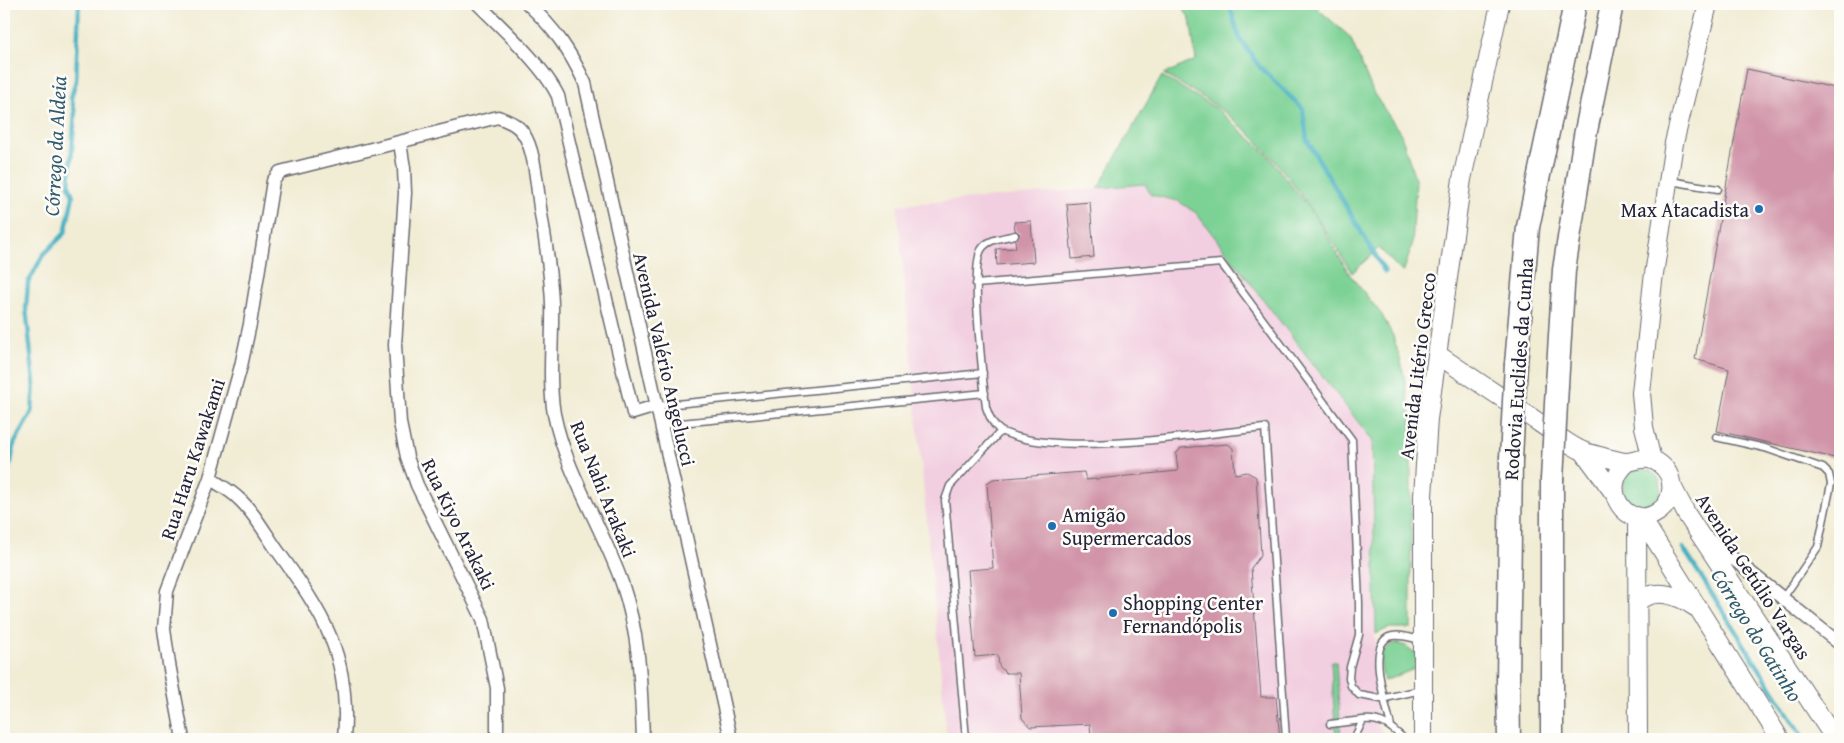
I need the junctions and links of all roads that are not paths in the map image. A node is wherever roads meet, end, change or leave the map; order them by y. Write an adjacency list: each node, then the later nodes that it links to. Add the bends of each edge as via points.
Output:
1 (478, 4): 15 (street, via 510,36 558,96 632,413)
2 (528, 4): 15 (street, Avenida Valério Angelucci, via 552,27 571,53 586,84)
3 (1500, 4): 12 (main road, Avenida Litério Grecco, via 1462,179)
4 (1575, 4): 47 (highway, Rodovia Euclides da Cunha, bridge, via 1528,227 1511,458)
5 (1612, 4): 48 (highway, Rodovia Euclides da Cunha, bridge, via 1585,136 1564,270 1552,480)
6 (1708, 4): 8 (main road, via 1674,142)
7 (400, 143): 22 (street, Rua Haru Kawakami, via 280,172 270,188 250,324); 39 (street, Rua Kiyo Arakaki, via 405,193 394,345 400,423 407,458 417,485 483,619 497,688); 40 (street, Rua Nahi Arakaki, via 498,117 513,123 524,134 531,155 550,272 554,414 571,466 630,608 641,664)
8 (1669, 181): 9 (lane); 20 (main road, via 1653,281 1642,394 1644,427)
9 (1718, 189)
10 (1015, 235): 11 (lane, via 988,243 982,249 977,261)
11 (976, 284): 13 (lane); 33 (lane, via 1221,263 1352,440 1360,603 1359,635 1349,678 1359,695)
12 (1436, 354): 19 (main road); 30 (main road, Avenida Litério Grecco, via 1423,496)
13 (983, 373): 14 (lane); 15 (lane)
14 (985, 394): 16 (lane); 17 (lane, via 988,415)
15 (656, 406): 16 (street, Avenida Valério Angelucci)
16 (660, 425): 41 (street, Avenida Valério Angelucci)
17 (1000, 431): 42 (lane, via 950,486 945,500); 43 (lane, via 1037,442 1058,443 1124,442 1265,428)
18 (1716, 437): 27 (lane, via 1765,448 1823,468 1829,474 1818,547)
19 (1583, 451): 21 (main road); 24 (main road)
20 (1652, 460): 21 (main road, via 1639,458); 23 (main road, via 1666,470)
21 (1627, 463): 24 (main road, via 1616,476)
22 (210, 478): 37 (street, Rua Haru Kawakami, via 167,591 164,611 168,664); 38 (street, via 245,505 298,577 323,618 336,648 342,675)
23 (1672, 486): 25 (main road, via 1663,508 1650,516); 26 (main road, Avenida Getúlio Vargas)
24 (1614, 493): 25 (main road, via 1624,510)
25 (1639, 517): 28 (main road); 29 (main road)
26 (1698, 531): 27 (street); 51 (main road, Avenida Getúlio Vargas)
27 (1783, 598): 31 (street)
28 (1637, 602): 29 (main road, via 1643,597 1665,593); 49 (main road)
29 (1697, 608): 50 (main road)
30 (1422, 640): 32 (main road, Avenida Litério Grecco); 33 (lane, via 1390,636 1378,649)
31 (1840, 644)
32 (1423, 690): 33 (lane); 46 (main road, Avenida Litério Grecco)
33 (1386, 698): 36 (lane)
34 (1363, 720): 35 (lane); 36 (lane, via 1373,719); 44 (lane)
35 (1330, 724)
36 (1391, 726): 45 (lane)
37 (183, 739)
38 (344, 739)
39 (497, 739)
40 (643, 739)
41 (731, 739)
42 (966, 739)
43 (1286, 739)
44 (1354, 739)
45 (1404, 739)
46 (1423, 739)
47 (1509, 739)
48 (1552, 739)
49 (1638, 739)
50 (1780, 739)
51 (1835, 739)

